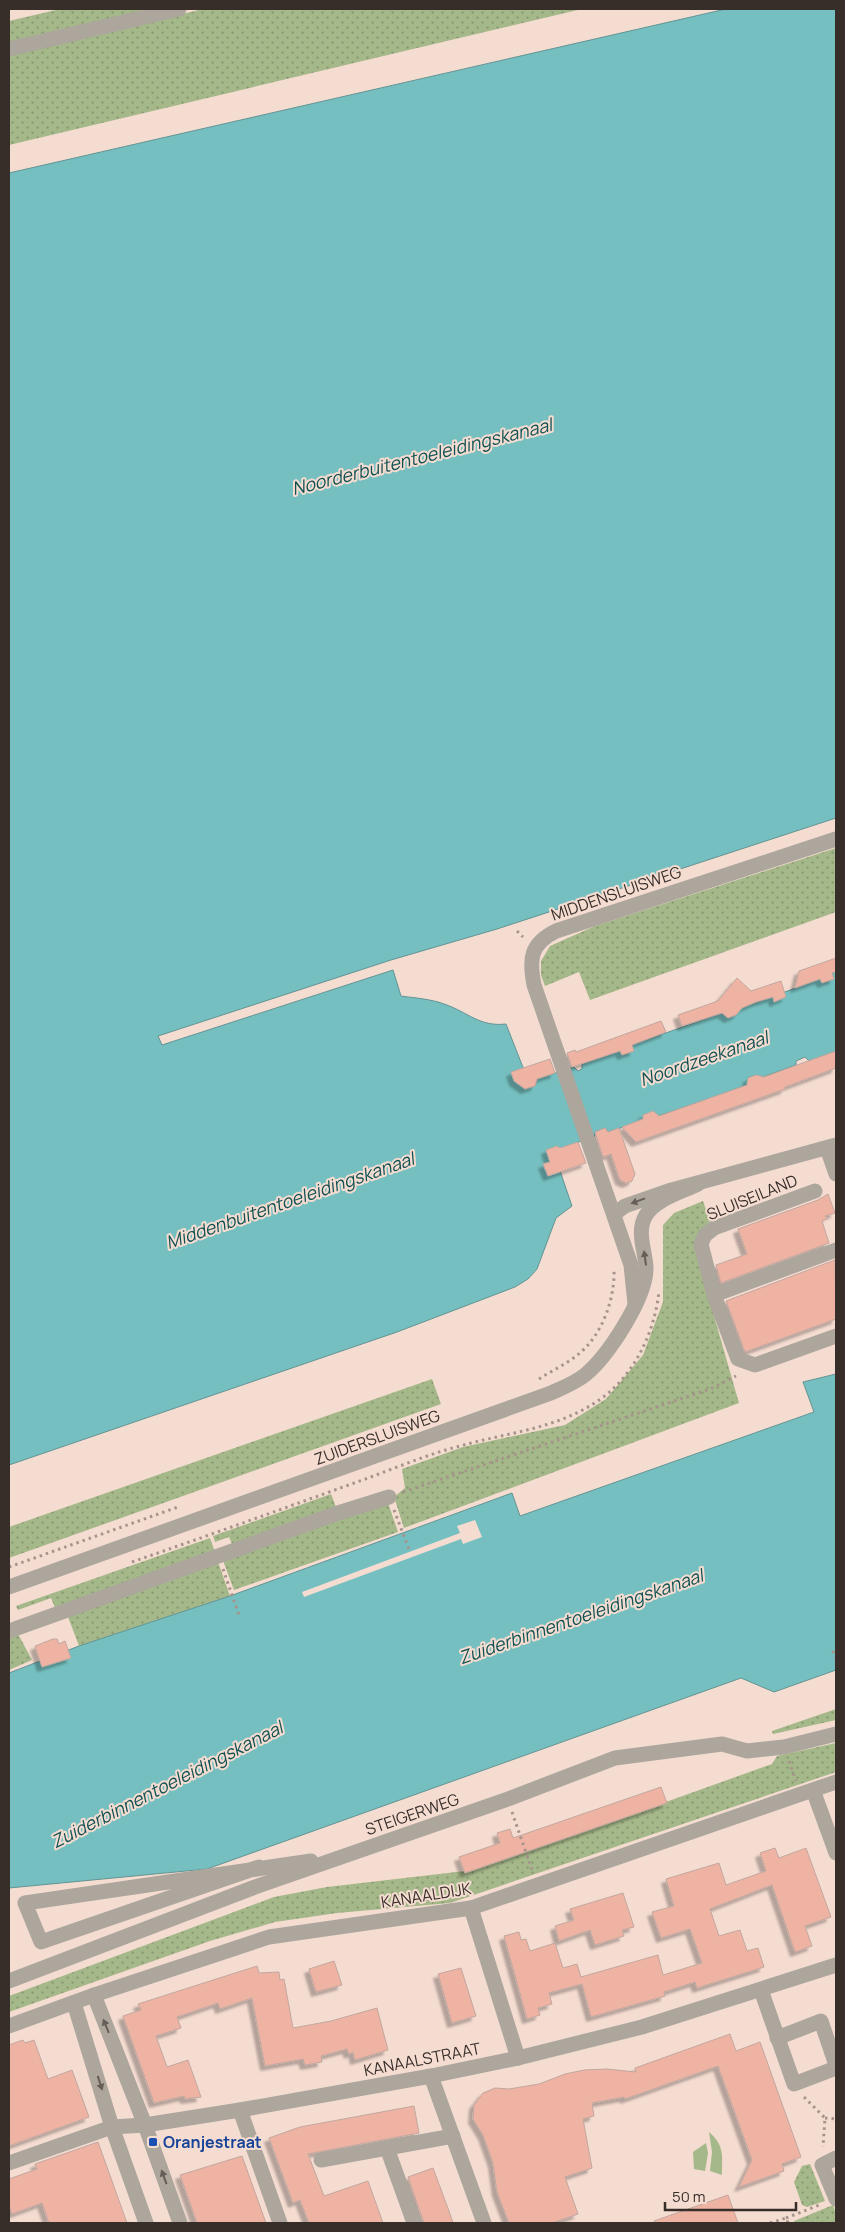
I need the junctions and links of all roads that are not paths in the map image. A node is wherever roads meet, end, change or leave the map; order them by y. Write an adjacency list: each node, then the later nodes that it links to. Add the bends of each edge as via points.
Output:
1 (179, 9): 2 (street)
2 (9, 50)
3 (836, 839): 8 (street, MIDDENSLUISWEG, via 556,931 536,945 530,961 534,985)
4 (832, 1147): 5 (street, SLUISEILAND); 6 (street, SLUISEILAND)
5 (836, 1174)
6 (698, 1184): 8 (street, SLUISEILAND, one-way to 8, via 626,1206); 9 (street, SLUISEILAND, via 651,1209)
7 (815, 1191): 11 (street, SLUISEILAND, via 714,1228 705,1235 700,1244)
8 (615, 1219): 9 (street); 12 (street, via 631,1265)
9 (643, 1223): 12 (street, one-way to 9, via 645,1282)
10 (836, 1250): 11 (street)
11 (714, 1295): 13 (street, SLUISEILAND, via 738,1359 756,1365)
12 (635, 1304): 15 (street, ZUIDERSLUISWEG, via 610,1349 584,1376 551,1393)
13 (836, 1336)
14 (389, 1497): 16 (street)
15 (9, 1588)
16 (9, 1631)
17 (836, 1734): 21 (street, STEIGERWEG, via 764,1750 747,1751 722,1744 615,1758)
18 (836, 1782): 19 (street, KANAALDIJK)
19 (813, 1790): 20 (street); 23 (street, KANAALDIJK)
20 (836, 1853)
21 (342, 1856): 22 (street); 25 (street, STEIGERWEG)
22 (259, 1867): 22 (street, via 142,1885 25,1902 41,1942)
23 (471, 1908): 27 (street, KANAALDIJK, via 269,1937); 31 (street)
24 (836, 1965): 26 (street, KANAALSTRAAT)
25 (9, 1981)
26 (761, 1990): 30 (street); 31 (street, KANAALSTRAAT, via 642,2027)
27 (94, 1995): 28 (street, KANAALDIJK); 36 (street, one-way to 27)
28 (74, 2003): 29 (street, KANAALDIJK); 37 (street, one-way to 37)
29 (9, 2026)
30 (777, 2038): 32 (street, via 821,2021); 33 (street, via 794,2084)
31 (518, 2058): 34 (street, KANAALSTRAAT)
32 (836, 2064)
33 (836, 2068)
34 (431, 2076): 35 (street, KANAALSTRAAT); 38 (street)
35 (240, 2110): 36 (street, KANAALSTRAAT); 46 (street)
36 (145, 2125): 37 (street, KANAALSTRAAT); 45 (street, one-way to 36)
37 (112, 2127): 42 (street, KANAALSTRAAT); 44 (street)
38 (453, 2136): 39 (street); 48 (street)
39 (387, 2148): 40 (street); 47 (street)
40 (321, 2160)
41 (833, 2160): 43 (street, via 822,2165)
42 (9, 2163)
43 (836, 2199)
44 (146, 2223)
45 (180, 2223)
46 (280, 2223)
47 (414, 2223)
48 (484, 2223)

